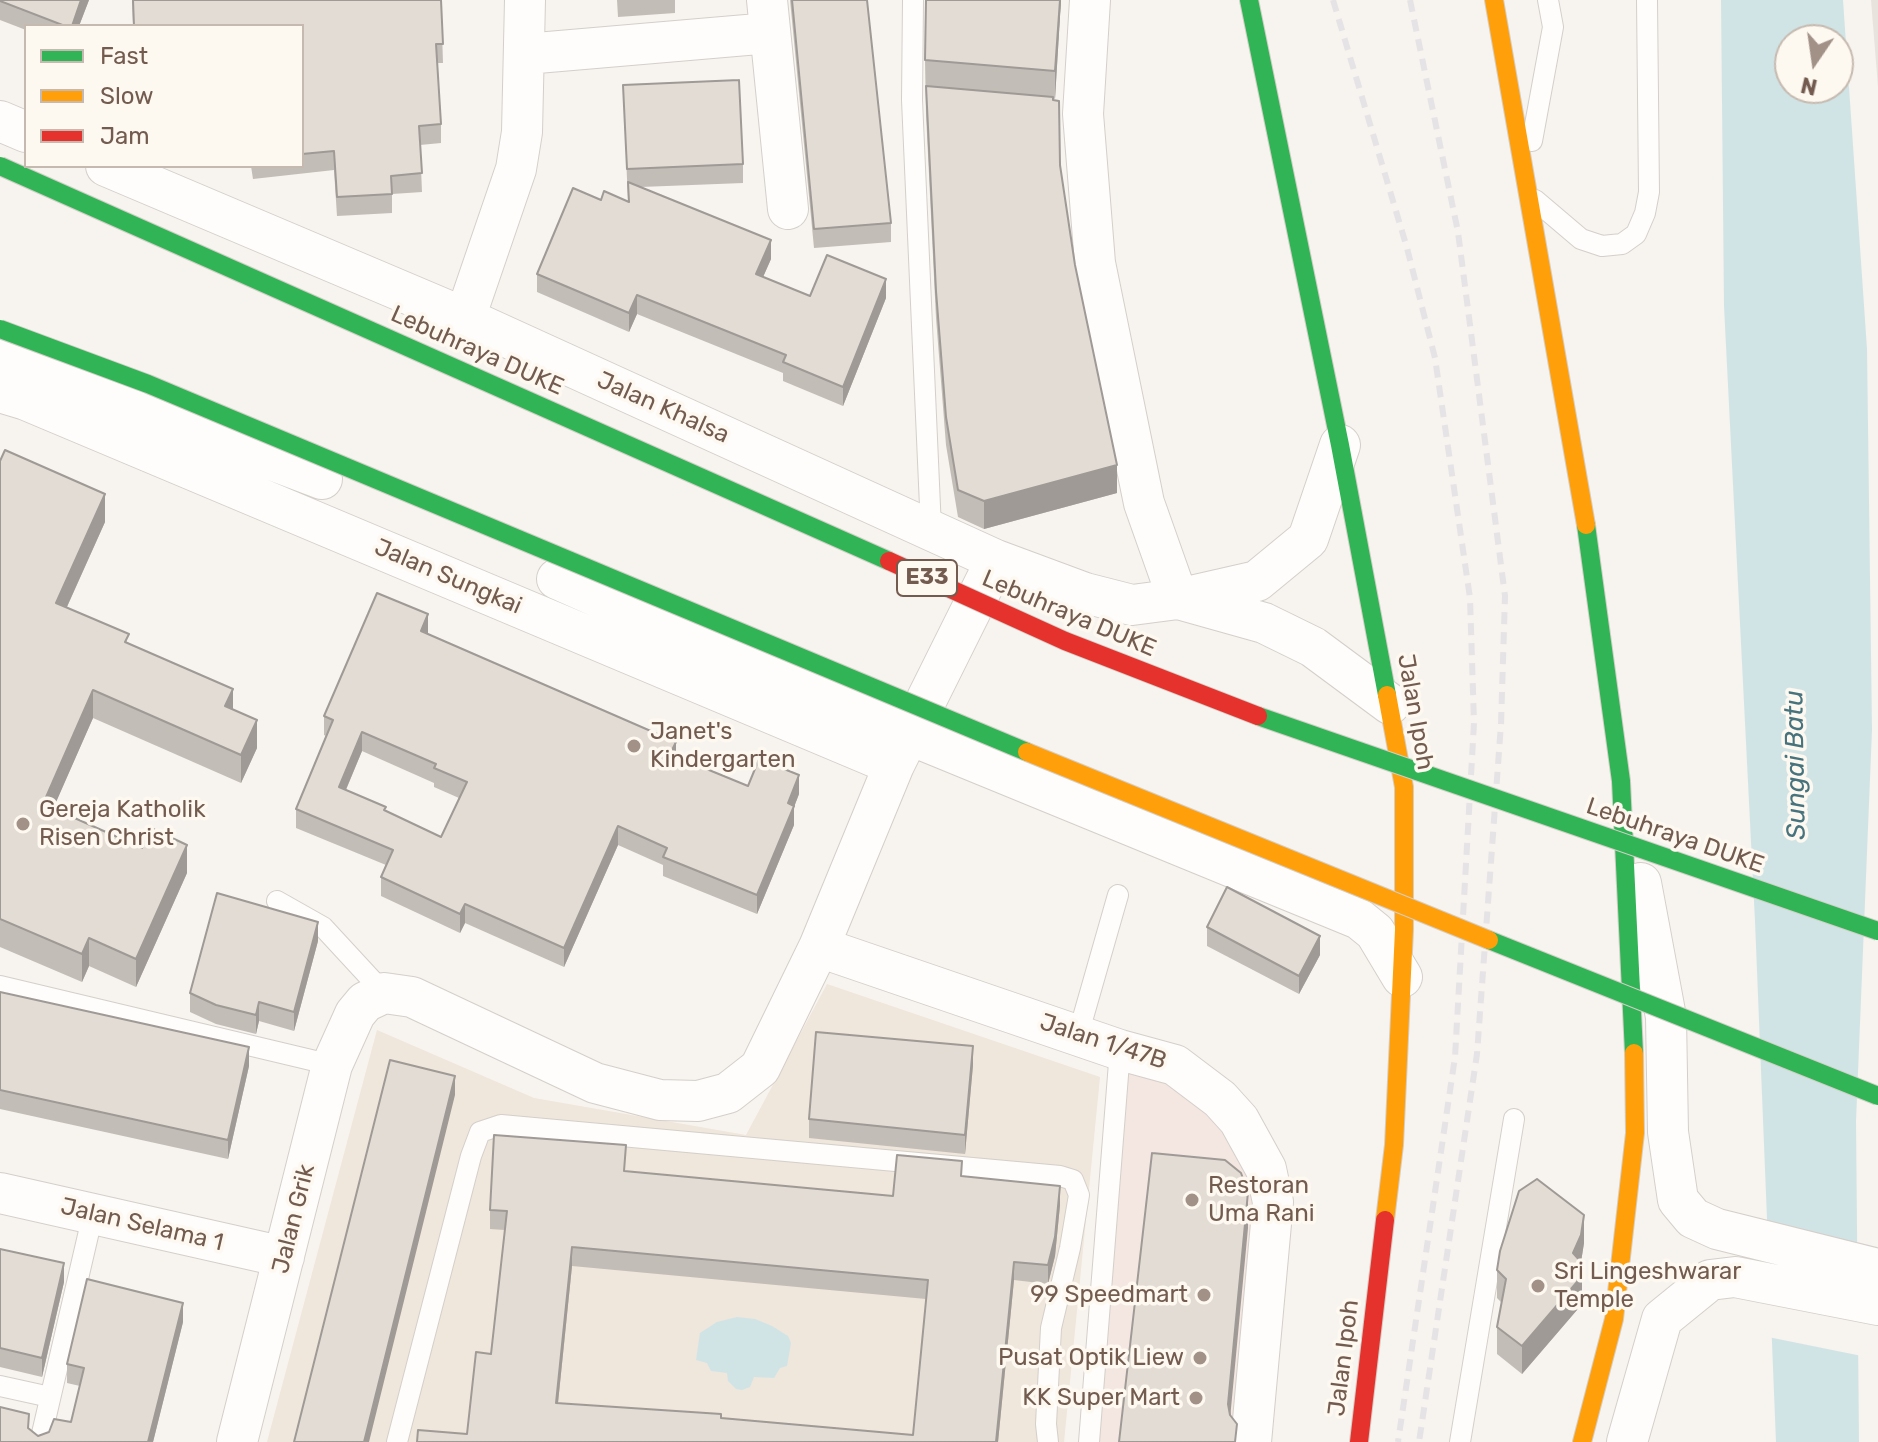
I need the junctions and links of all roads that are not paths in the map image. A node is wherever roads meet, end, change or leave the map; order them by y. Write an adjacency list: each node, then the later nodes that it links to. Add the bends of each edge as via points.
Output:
1 (525, 0): 9 (street)
2 (913, 0): 21 (lane)
3 (1090, 0): 23 (street, via 1075,114 1095,263 1144,503)
4 (1249, 0): 20 (main road, Jalan Ipoh)
5 (1494, 0): 14 (main road)
6 (1548, 0): 14 (lane, via 1553,27)
7 (1647, 0): 14 (lane, via 1649,192 1636,234 1622,244 1602,246 1581,239)
8 (768, 16): 9 (street); 15 (street)
9 (525, 54): 16 (street, via 516,169)
10 (0, 121): 11 (street)
11 (24, 131)
12 (0, 166): 29 (main road, Lebuhraya DUKE / E33, bridge, via 1079,647 1404,769)
13 (111, 168): 16 (street, Jalan Khalsa)
14 (1527, 184): 26 (main road, via 1590,549)
15 (788, 209)
16 (465, 318): 21 (street, Jalan Khalsa)
17 (0, 329): 37 (main road, bridge, via 148,384 948,720)
18 (0, 357): 25 (street, via 387,503)
19 (0, 392): 25 (street, Jalan Sungkai)
20 (1340, 445): 23 (street, Jalan Khalsa, via 1308,539 1257,581); 24 (main road, Jalan Ipoh)
21 (931, 529): 22 (street, Jalan Khalsa)
22 (996, 560): 23 (street, Jalan Khalsa, via 1132,605); 25 (street)
23 (1178, 599): 24 (street, Jalan Khalsa, via 1264,623 1313,647)
24 (1390, 704): 31 (main road, Jalan Ipoh, via 1404,787)
25 (902, 750): 30 (street); 31 (street, via 1359,919 1375,932)
26 (1621, 781): 42 (street, via 1666,1017 1668,1132 1678,1200 1693,1218 1717,1229); 54 (main road, via 1635,1133 1614,1319)
27 (1118, 895): 34 (lane)
28 (277, 901): 33 (lane, via 323,927)
29 (1878, 931)
30 (819, 947): 33 (street, via 760,1068 728,1093 698,1101 660,1100 595,1083 412,997); 34 (street, Jalan 1/47B)
31 (1402, 977): 52 (main road, Jalan Ipoh, via 1394,1145)
32 (0, 986): 36 (lane)
33 (375, 998): 36 (street, Jalan Grik, via 355,1014)
34 (1078, 1035): 35 (street, Jalan 1/47B)
35 (1120, 1050): 50 (lane); 51 (street, Jalan 1/47B, via 1175,1065 1199,1081 1239,1120 1266,1169 1273,1225)
36 (332, 1065): 41 (street, Jalan Grik)
37 (1878, 1096)
38 (1514, 1119): 53 (lane)
39 (0, 1193): 40 (street, Jalan Selama 1)
40 (93, 1214): 41 (street, Jalan Selama 1); 45 (lane)
41 (284, 1257): 47 (street, Jalan Grik)
42 (1878, 1269)
43 (1878, 1305): 55 (street, via 1735,1277 1710,1280 1662,1319)
44 (0, 1386): 45 (lane)
45 (50, 1397): 46 (lane)
46 (40, 1442)
47 (237, 1442)
48 (397, 1442): 49 (lane, via 471,1156 480,1132 501,1125 1073,1180 1079,1195 1051,1328)
49 (1048, 1442)
50 (1089, 1442)
51 (1251, 1442)
52 (1359, 1442)
53 (1460, 1442)
54 (1582, 1442)
55 (1627, 1442)

